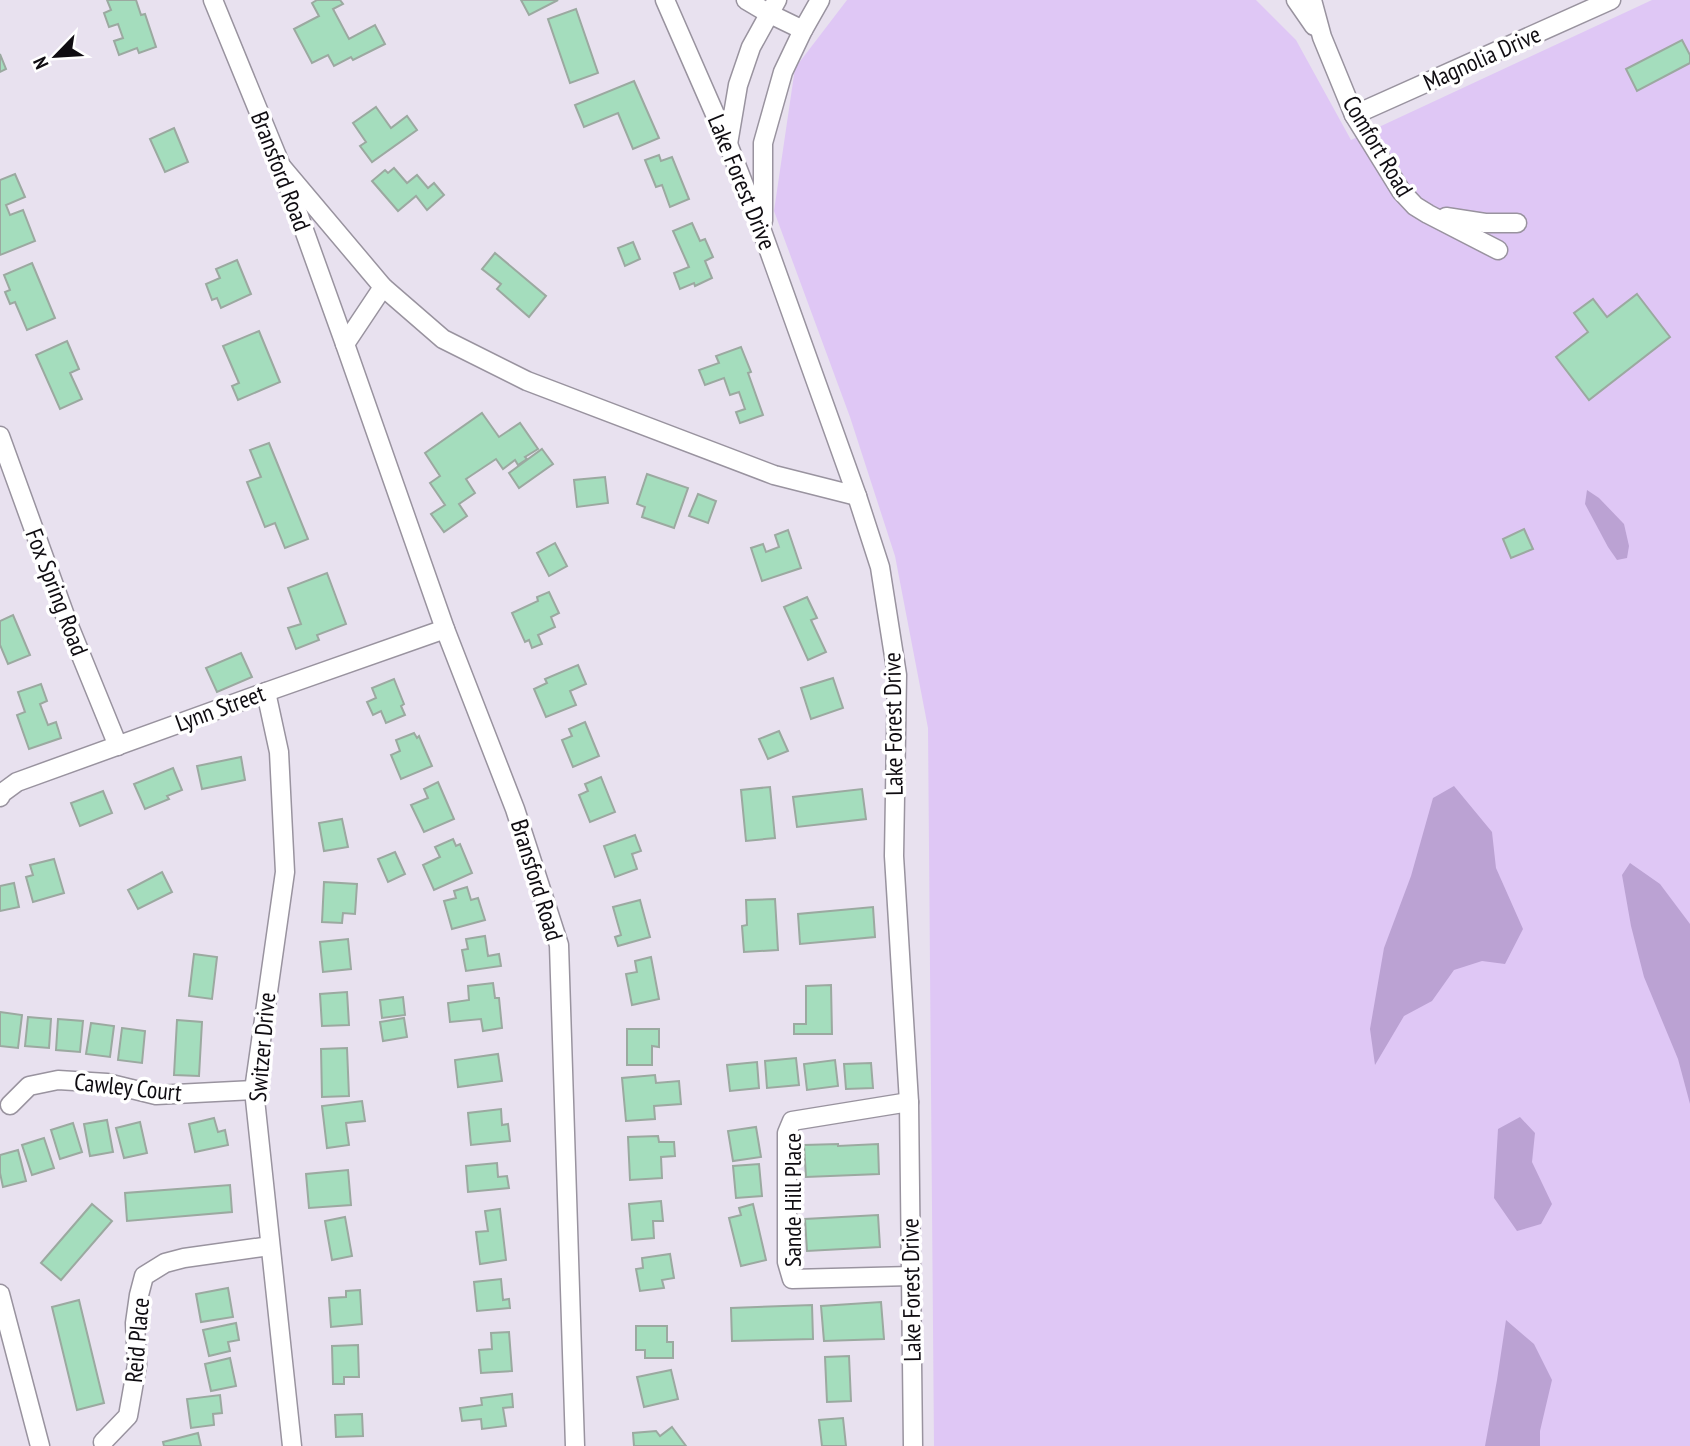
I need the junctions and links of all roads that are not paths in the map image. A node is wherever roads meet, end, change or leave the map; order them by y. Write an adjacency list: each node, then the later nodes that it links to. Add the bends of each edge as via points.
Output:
1 (213, 0): 13 (street, Bransford Road)
2 (665, 0): 12 (street, Lake Forest Drive)
3 (746, 0): 8 (street)
4 (820, 0): 9 (street)
5 (1296, 0): 10 (street, Comfort Road)
6 (1312, 0): 10 (street, Comfort Road)
7 (1611, 0): 11 (street, Magnolia Drive)
8 (772, 7): 9 (street); 12 (street, via 738,85)
9 (803, 30): 16 (street, via 783,72 763,143)
10 (1322, 37): 11 (street, Comfort Road)
11 (1354, 115): 14 (street, Comfort Road, via 1401,191)
12 (728, 144): 16 (street, Lake Forest Drive)
13 (281, 166): 18 (street); 19 (street, Bransford Road)
14 (1429, 214): 15 (street); 17 (street, Comfort Road)
15 (1517, 223)
16 (762, 231): 21 (street, Lake Forest Drive)
17 (1498, 250)
18 (383, 287): 19 (street); 21 (street, via 443,339 527,381 774,475)
19 (345, 344): 22 (street, Bransford Road)
20 (0, 436): 24 (street, Fox Spring Road)
21 (857, 496): 27 (street, Lake Forest Drive, via 880,567 897,674 894,856)
22 (445, 629): 23 (street, Lynn Street); 35 (street, Bransford Road, via 515,809 559,946)
23 (266, 692): 24 (street, Lynn Street); 26 (street, Switzer Drive, via 279,752 285,872)
24 (118, 746): 25 (street, Lynn Street, via 17,782)
25 (0, 797)
26 (254, 1090): 28 (street, Cawley Court, via 156,1095 107,1083 58,1080 29,1086); 29 (street, Switzer Drive)
27 (909, 1102): 30 (street, Lake Forest Drive); 30 (street, Sande Hill Place, via 792,1121 787,1132 787,1262 792,1279)
28 (10, 1105)
29 (270, 1246): 32 (street, Reid Place, via 184,1258 144,1276 135,1323 137,1365 128,1416); 34 (street, Switzer Drive)
30 (911, 1276): 36 (street, Lake Forest Drive)
31 (0, 1294): 33 (street)
32 (103, 1442)
33 (40, 1446)
34 (292, 1446)
35 (575, 1446)
36 (913, 1446)

